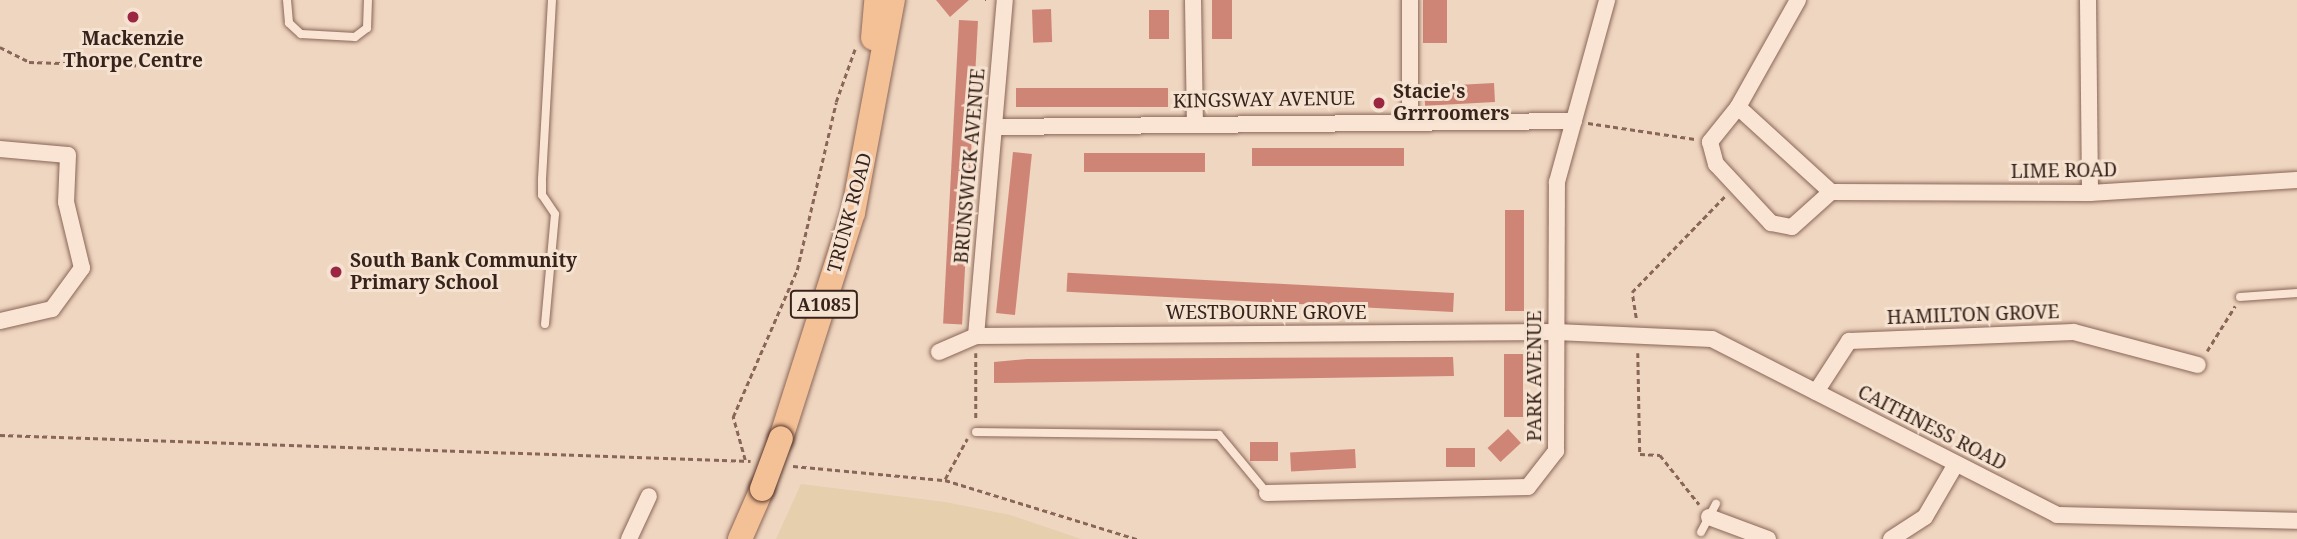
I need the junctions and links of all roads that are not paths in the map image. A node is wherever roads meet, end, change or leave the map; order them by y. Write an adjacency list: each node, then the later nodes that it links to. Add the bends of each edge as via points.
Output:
1 (287, 0): 2 (lane, via 295,30 355,37 367,28)
2 (368, 0)
3 (552, 0): 25 (lane, via 542,195 555,214)
4 (876, 0): 18 (main road, A1085)
5 (894, 0): 18 (main road, TRUNK ROAD / A1085)
6 (1004, 0): 16 (street, BRUNSWICK AVENUE)
7 (1193, 0): 15 (street)
8 (1410, 0): 13 (street)
9 (1607, 0): 14 (street, PARK AVENUE)
10 (1798, 0): 12 (street)
11 (2088, 0): 21 (street)
12 (1738, 107): 20 (street); 20 (street, via 1710,142 1717,164 1771,223 1792,227)
13 (1410, 119): 14 (street, KINGSWAY AVENUE); 15 (street, KINGSWAY AVENUE)
14 (1574, 121): 26 (street, PARK AVENUE, via 1557,182)
15 (1195, 122): 16 (street, KINGSWAY AVENUE)
16 (996, 127): 27 (street, BRUNSWICK AVENUE)
17 (0, 149): 24 (street, via 68,155 65,202 82,268 52,309)
18 (863, 168): 39 (main road, TRUNK ROAD / A1085, bridge, via 781,438)
19 (2297, 180): 21 (street, LIME ROAD)
20 (1831, 192): 21 (street, LIME ROAD)
21 (2090, 193)
22 (2297, 293): 23 (lane)
23 (2241, 297)
24 (0, 321)
25 (545, 324)
26 (1556, 332): 27 (street, WESTBOURNE GROVE); 30 (street, CAITHNESS ROAD, via 1712,339); 33 (street, PARK AVENUE, via 1556,452 1528,487)
27 (976, 336): 28 (street)
28 (939, 352)
29 (2198, 365): 30 (street, HAMILTON GROVE, via 2074,332 1849,341)
30 (1816, 392): 32 (street, CAITHNESS ROAD)
31 (976, 432): 33 (lane, via 1219,435)
32 (1956, 464): 36 (street, CAITHNESS ROAD, via 2057,515); 41 (street, via 1925,517)
33 (1266, 493)
34 (649, 496): 38 (street)
35 (1712, 510): 37 (lane); 40 (street)
36 (2297, 521)
37 (1701, 532)
38 (629, 539)
39 (740, 539)
40 (1768, 539)
41 (1891, 539)

